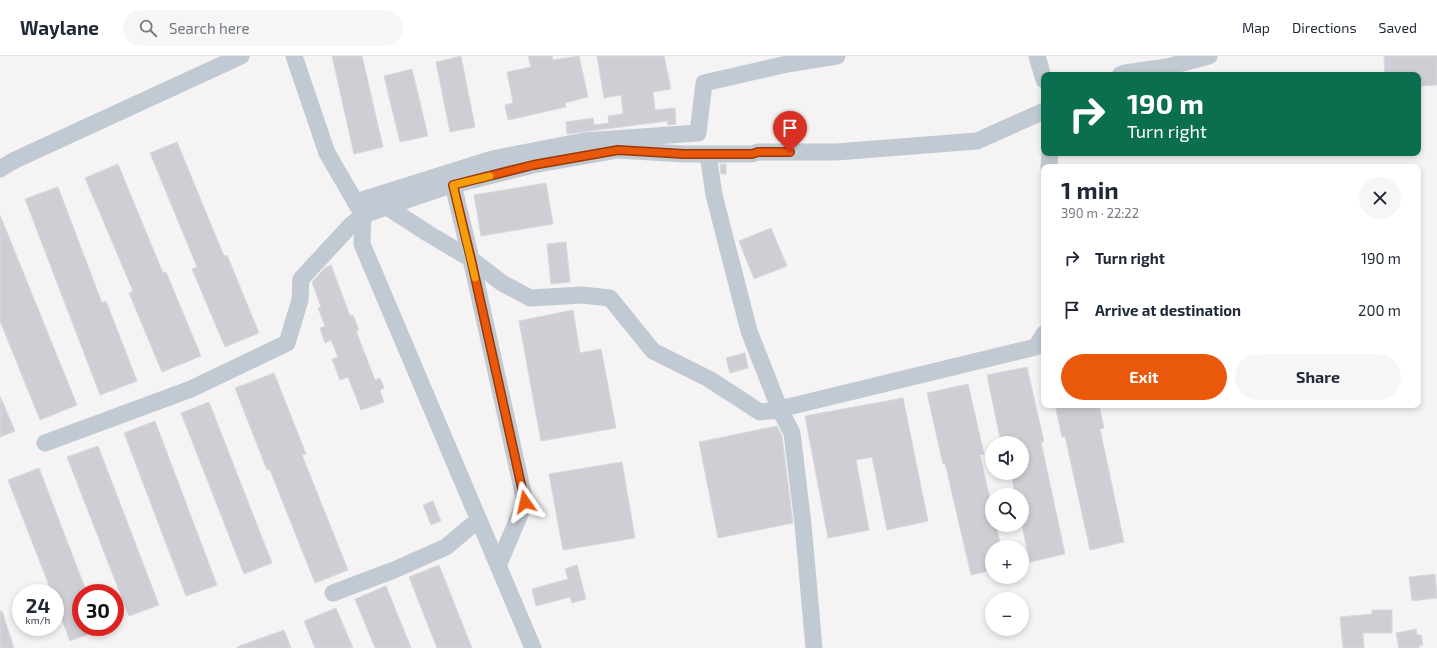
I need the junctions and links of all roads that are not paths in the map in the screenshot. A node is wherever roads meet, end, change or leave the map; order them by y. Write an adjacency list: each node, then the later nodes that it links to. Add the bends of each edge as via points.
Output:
1 (241, 56): 10 (street)
2 (294, 56): 13 (street, via 327,153)
3 (837, 56): 13 (street, via 787,64 704,83 698,133 584,141 492,160)
4 (1037, 56): 6 (street)
5 (1209, 56): 7 (street, via 1166,67)
6 (1042, 72)
7 (1132, 72)
8 (1041, 112): 9 (street, via 977,141 836,152)
9 (708, 154): 11 (street, via 618,150 533,165); 16 (street, via 714,195 749,331)
10 (0, 169)
11 (453, 185): 12 (street); 14 (street)
12 (387, 207): 13 (street); 14 (street)
13 (359, 209): 17 (street, via 350,226 301,279 300,300 287,343 191,389); 18 (street, via 362,244)
14 (471, 259): 16 (street, via 502,283 530,298 582,295 610,298 653,351 709,379 760,412); 19 (street, via 525,502)
15 (1041, 339): 16 (street, via 1036,347)
16 (780, 410): 22 (street, via 792,433)
17 (45, 443)
18 (478, 520): 19 (street); 20 (street, via 446,547)
19 (498, 566): 21 (street)
20 (333, 593)
21 (533, 648)
22 (814, 648)

